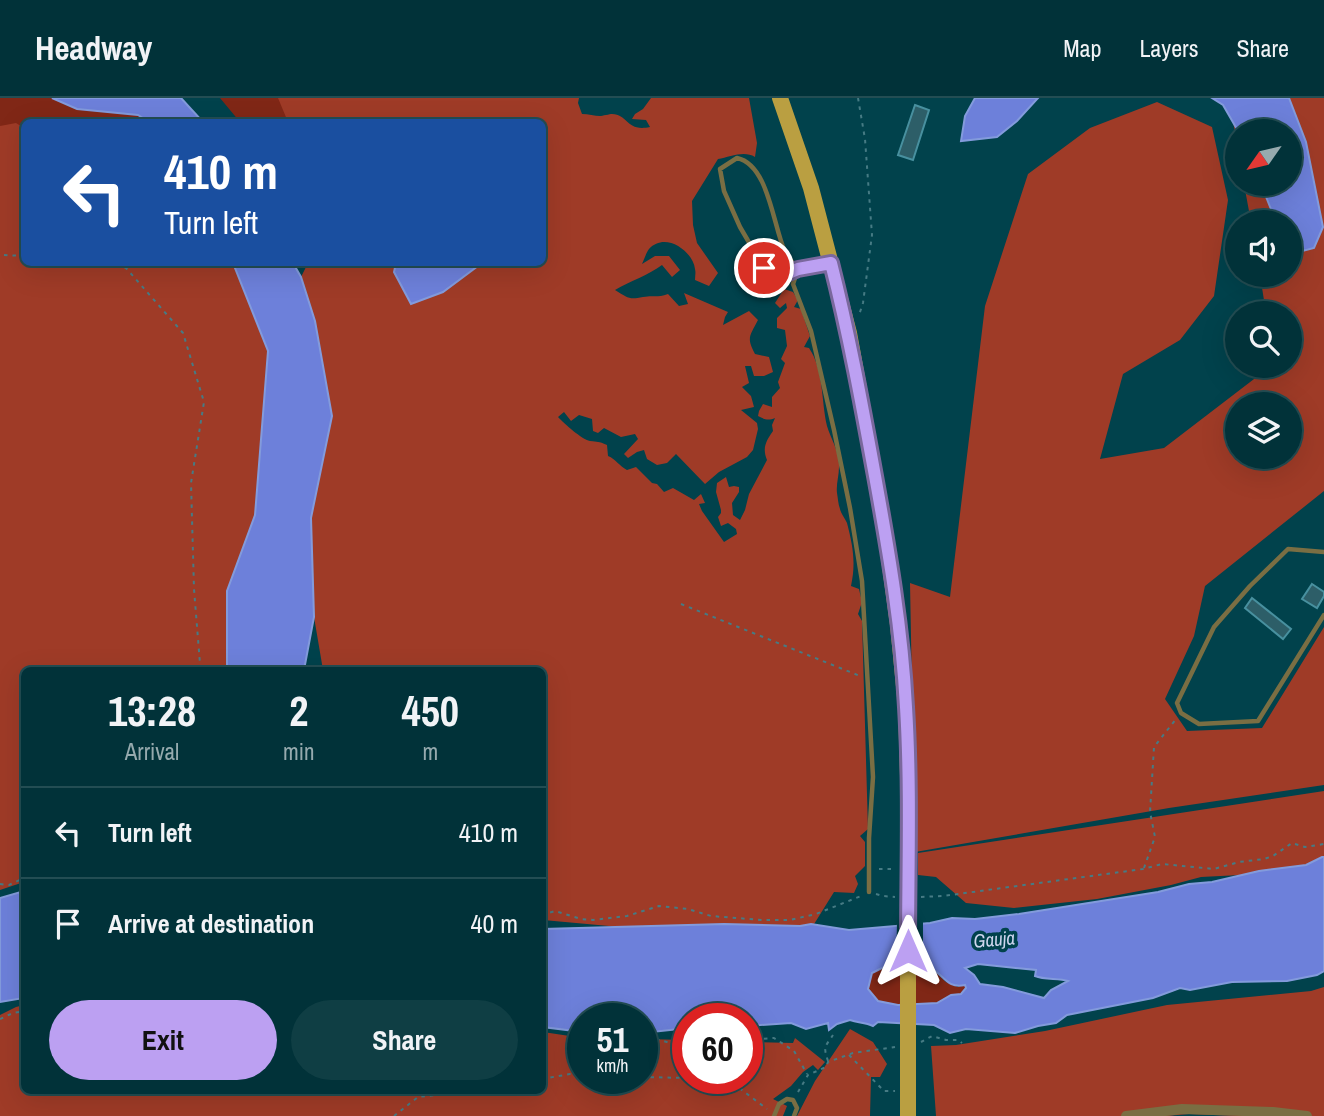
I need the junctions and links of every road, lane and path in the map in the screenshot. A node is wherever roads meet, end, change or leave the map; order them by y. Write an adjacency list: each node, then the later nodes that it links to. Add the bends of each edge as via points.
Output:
1 (780, 98): 5 (main road)
2 (858, 98): 8 (path, via 872,235 863,303)
3 (4, 255): 4 (path)
4 (21, 256)
5 (831, 263): 7 (lane); 8 (main road)
6 (114, 266): 12 (path, via 126,268 183,332 204,402 191,483)
7 (798, 269): 7 (lane, via 786,252 758,174 746,160 737,159 720,169 724,191 764,268 779,277); 13 (lane, via 793,284 811,331 854,533 862,582)
8 (849, 333): 18 (main road, via 898,625 906,707)
9 (1324, 552): 14 (lane, via 1288,549 1214,627 1177,703)
10 (681, 604): 13 (path)
11 (1324, 615): 14 (lane, via 1258,721 1199,724)
12 (201, 667)
13 (867, 679): 16 (lane, via 873,777)
14 (1181, 713): 17 (path, via 1154,747 1150,812 1155,837)
15 (1324, 844): 17 (path, via 1306,847 1292,843 1264,859 1214,869 1162,864)
16 (869, 869): 18 (path); 21 (lane)
17 (1143, 869): 23 (path)
18 (904, 870): 33 (main road, bridge)
19 (21, 879): 20 (path)
20 (0, 884)
21 (869, 892): 22 (path); 24 (path, via 790,920 711,916 659,906 593,920 555,911)
22 (895, 897)
23 (918, 897)
24 (546, 914)
25 (21, 1012): 26 (path)
26 (0, 1019)
27 (833, 1035): 29 (path, via 824,1050)
28 (763, 1039): 30 (path, via 774,1038 794,1051)
29 (828, 1062): 30 (path); 33 (path, via 848,1055 884,1091)
30 (808, 1074): 38 (path)
31 (567, 1075): 32 (path)
32 (546, 1078)
33 (903, 1088): 42 (main road)
34 (415, 1094): 37 (path)
35 (444, 1094): 37 (path)
36 (747, 1094): 39 (path)
37 (418, 1097): 40 (path)
38 (793, 1100): 39 (lane, via 779,1104); 41 (lane)
39 (774, 1115)
40 (394, 1116)
41 (794, 1116)
42 (908, 1116)
43 (1126, 1116): 44 (street, via 1182,1109)
44 (1307, 1116)

